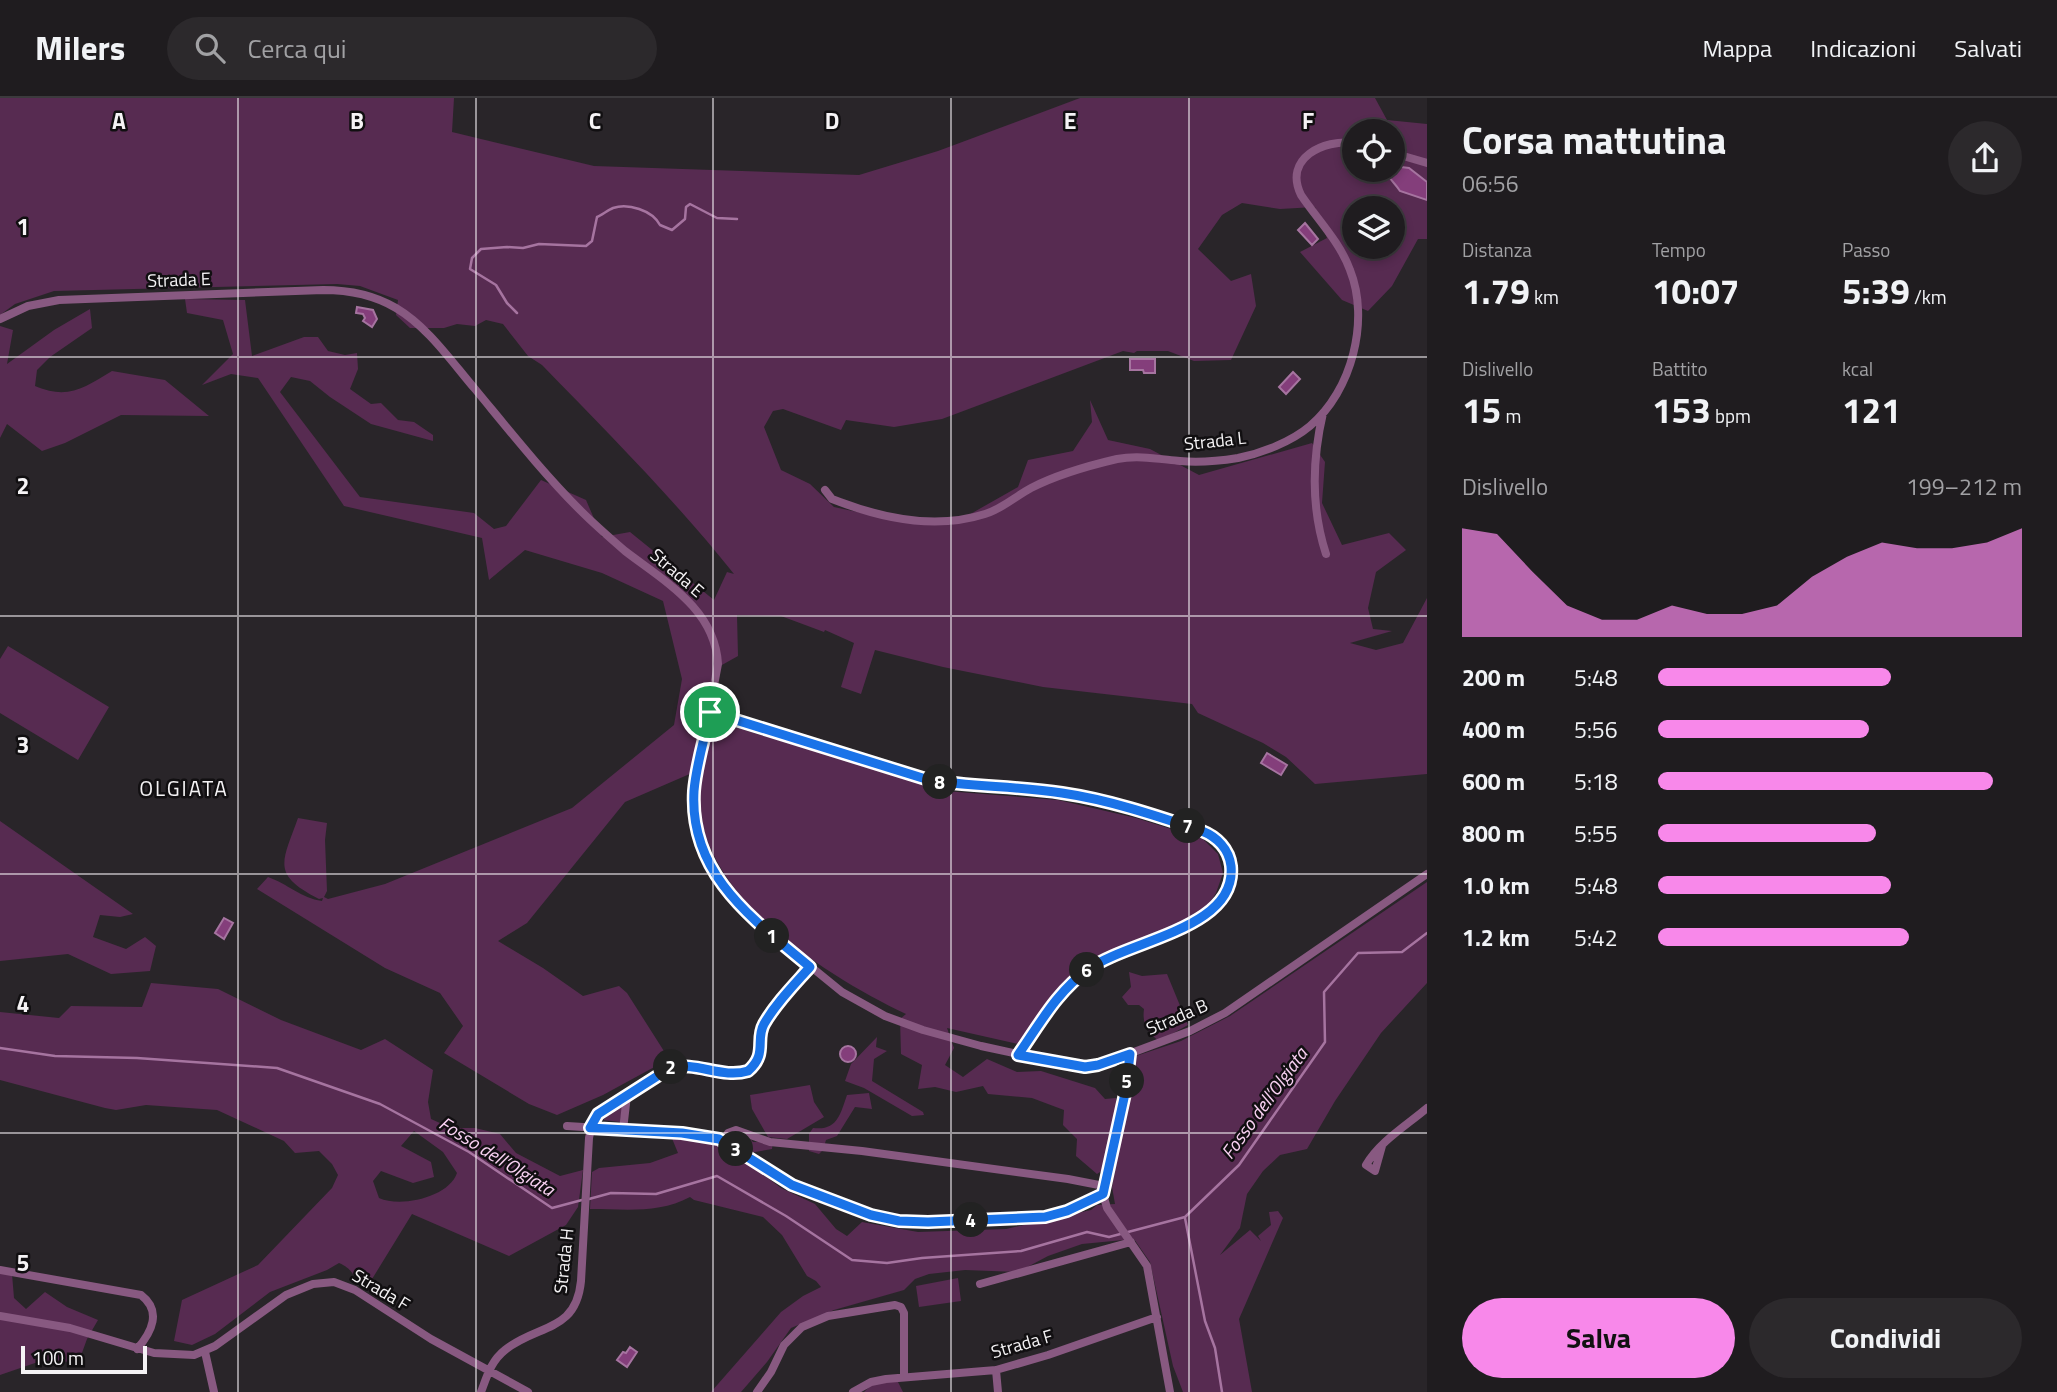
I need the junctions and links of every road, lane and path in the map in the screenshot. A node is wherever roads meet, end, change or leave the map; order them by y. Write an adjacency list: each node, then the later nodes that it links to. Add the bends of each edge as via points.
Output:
1 (1342, 142): 5 (street, Strada L, via 1315,150 1303,161 1297,176 1301,195 1345,257 1357,295 1352,357)
2 (1405, 157): 3 (street)
3 (1427, 163)
4 (0, 319): 8 (street, Strada E, via 28,306 59,300 310,290 348,291 390,305 444,352 581,512 685,597 698,613 718,654)
5 (1324, 411): 6 (street, Strada L, via 1300,433 1252,454 1206,461 1117,459 1054,478 991,512 968,518 892,517 832,499); 7 (street, via 1314,473)
6 (825, 490)
7 (1326, 554)
8 (710, 712): 10 (street, Strada E, via 694,791 706,856 732,898); 12 (street, via 929,780 1066,793 1202,831 1220,843 1230,860 1231,877 1217,905 1190,924 1088,969 1060,996)
9 (1426, 873): 11 (street, Strada B, via 1240,1004 1190,1031)
10 (810, 967): 12 (street, Strada E, via 851,998 900,1023); 13 (street, via 764,1024 759,1055 748,1071 723,1073 674,1066)
11 (1130, 1054): 12 (street, Strada E, via 1085,1067); 20 (street, Strada B)
12 (1018, 1055)
13 (627, 1095): 16 (street, via 598,1114); 17 (street)
14 (1427, 1108): 19 (street)
15 (567, 1126): 16 (street)
16 (590, 1128): 17 (street); 29 (street, Strada H, via 581,1285 575,1305 559,1323 507,1348)
17 (623, 1130): 18 (street)
18 (724, 1141): 20 (street, via 736,1130 770,1142 1068,1179); 20 (street, via 792,1185 899,1221 1045,1217 1067,1211)
19 (1382, 1146)
20 (1103, 1190): 21 (street, via 1107,1208)
21 (1127, 1236): 23 (street); 25 (street, via 1147,1266)
22 (0, 1270): 26 (street, via 141,1295 154,1317)
23 (980, 1284)
24 (0, 1316): 26 (street, via 69,1328)
25 (1157, 1317): 28 (street, Strada F); 37 (street)
26 (137, 1349): 27 (street, via 167,1355)
27 (205, 1352): 29 (street, Strada F, via 286,1295 313,1284 334,1282 355,1290); 31 (street)
28 (996, 1370): 30 (street, Strada F); 36 (street)
29 (489, 1371): 32 (street, Strada H); 33 (street, Strada F)
30 (904, 1377): 34 (street, via 904,1313 895,1305 828,1316 802,1327 784,1345); 35 (street, Strada F, via 871,1382)
31 (214, 1392)
32 (481, 1392)
33 (528, 1392)
34 (757, 1392)
35 (853, 1392)
36 (998, 1392)
37 (1170, 1392)

